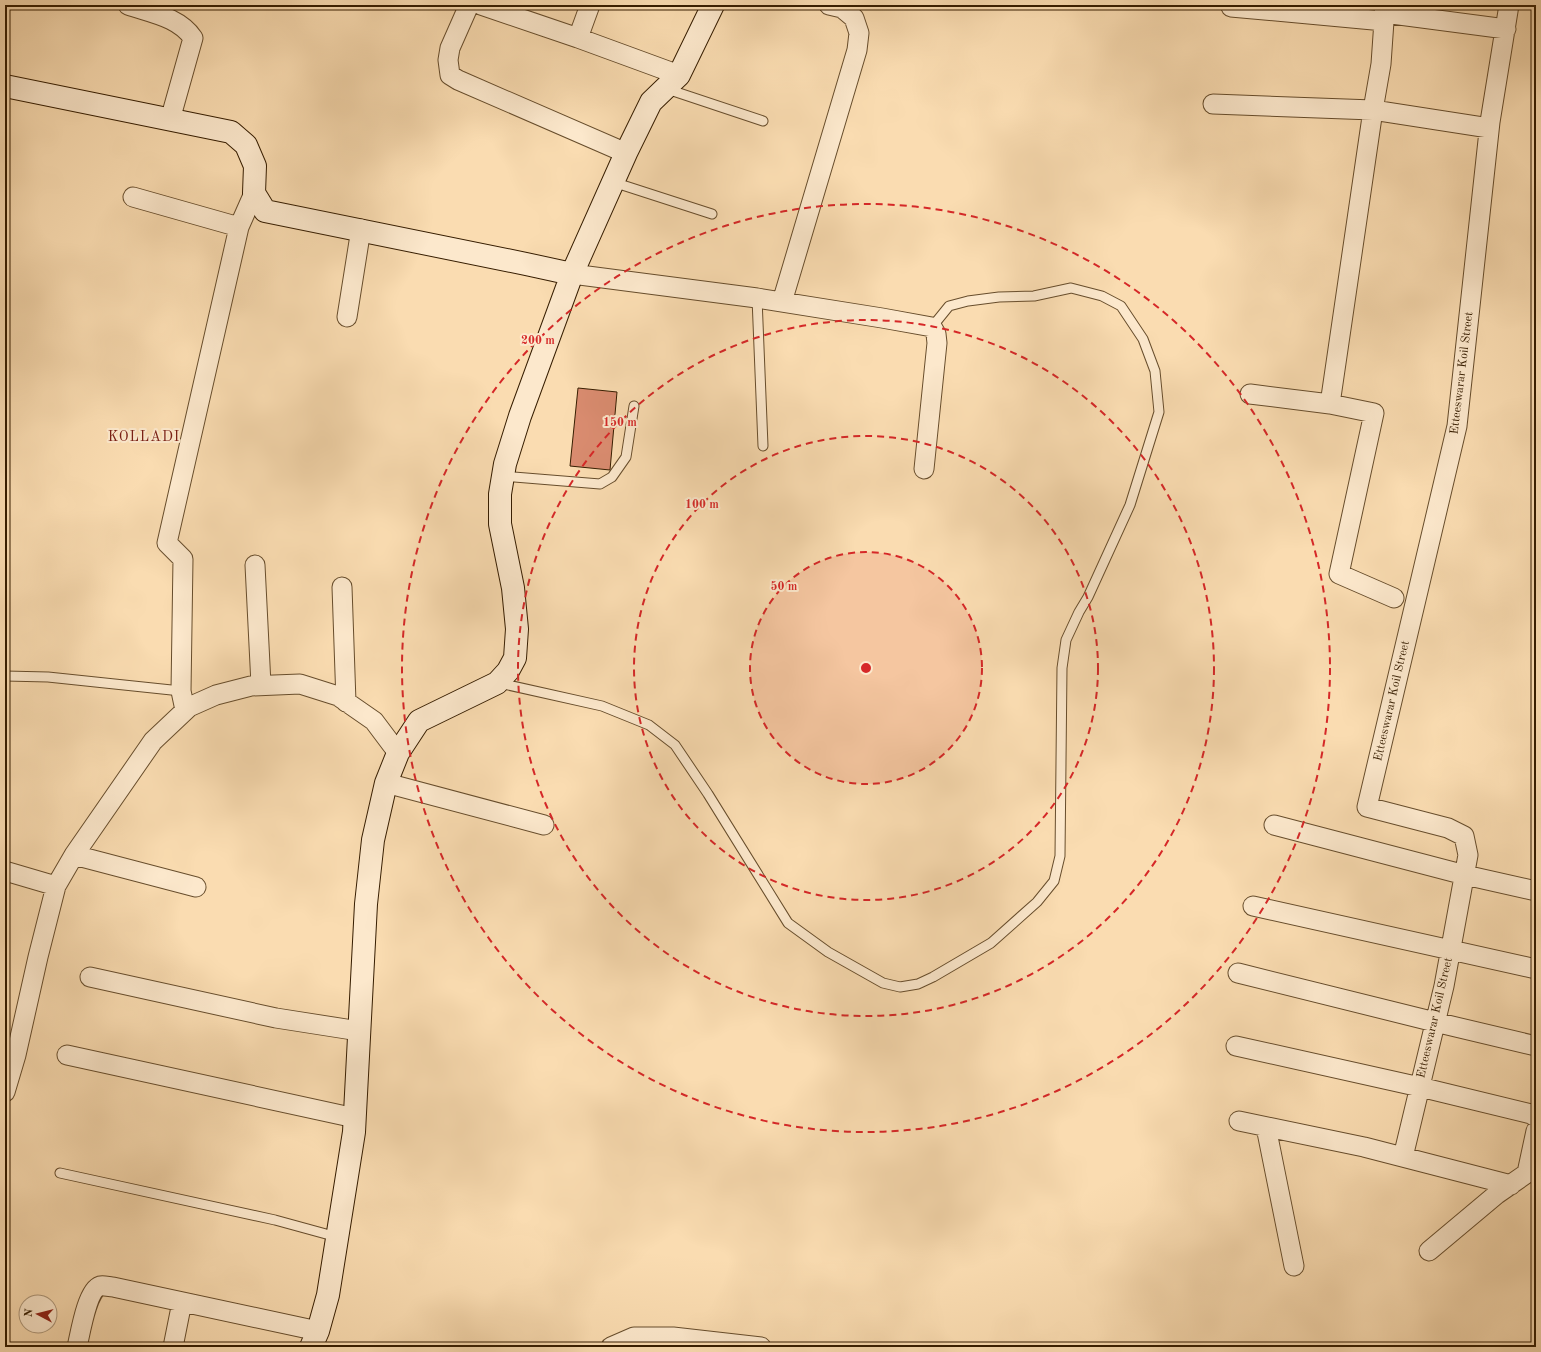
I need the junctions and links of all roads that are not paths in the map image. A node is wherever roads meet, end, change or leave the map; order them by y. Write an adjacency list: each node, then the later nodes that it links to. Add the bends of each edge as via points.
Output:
1 (128, 5): 16 (street, via 175,21 193,38)
2 (469, 5): 19 (street, via 450,48 450,75 465,84)
3 (590, 5): 11 (street)
4 (713, 5): 12 (street)
5 (829, 5): 28 (street, via 842,8 854,18 859,33 857,50)
6 (1510, 5): 10 (street, Etteeswarar Koil Street)
7 (486, 6): 11 (street)
8 (1231, 7): 9 (street)
9 (1384, 13): 10 (street); 15 (street, via 1381,64)
10 (1506, 29): 18 (street, Etteeswarar Koil Street)
11 (578, 38): 12 (street)
12 (672, 81): 17 (lane); 19 (street, via 651,102)
13 (5, 86): 16 (street)
14 (1213, 104): 15 (street)
15 (1373, 110): 18 (street); 32 (street)
16 (170, 120): 21 (street, via 231,132 246,145 255,166)
17 (763, 121)
18 (1489, 128): 52 (street, Etteeswarar Koil Street, via 1457,426 1367,807 1448,828 1464,836 1468,855)
19 (626, 153): 20 (street)
20 (613, 182): 23 (lane); 26 (street)
21 (254, 193): 24 (street); 25 (street, via 264,211)
22 (133, 197): 24 (street)
23 (712, 214)
24 (239, 227): 43 (street, via 167,543 183,559)
25 (362, 229): 26 (street); 29 (street)
26 (572, 274): 27 (street); 36 (street, via 520,416)
27 (757, 298): 28 (street); 34 (lane)
28 (782, 302): 30 (street)
29 (347, 317)
30 (932, 327): 35 (street, via 937,343); 41 (lane, via 949,306 968,301 1034,296 1071,288 1102,296 1122,306 1143,339 1155,372 1159,412 1130,505 1066,640 1062,668 1060,856 1054,881 1038,902 991,943 918,984 900,987 883,983 828,952 788,923 675,745 649,726 602,706)
31 (1250, 394): 32 (street)
32 (1330, 404): 39 (street, via 1374,413 1339,574)
33 (634, 406): 36 (lane, via 626,457 612,477 600,484)
34 (763, 446)
35 (924, 469)
36 (503, 476): 41 (street, via 500,524 513,588 517,629 515,658)
37 (255, 565): 42 (street)
38 (342, 587): 44 (street)
39 (1394, 598)
40 (5, 676): 43 (lane, via 48,676)
41 (497, 683): 46 (street, via 419,721)
42 (261, 685): 44 (street, via 300,684 338,696); 45 (street, via 216,695)
43 (181, 691): 45 (street)
44 (346, 702): 46 (street, via 374,721)
45 (185, 710): 50 (street, via 153,741)
46 (398, 753): 47 (street)
47 (386, 783): 48 (street); 62 (street, via 373,840 366,904)
48 (544, 825)
49 (1274, 826): 52 (street)
50 (74, 855): 53 (street); 54 (street)
51 (5, 872): 53 (street)
52 (1465, 875): 55 (street); 57 (street, Etteeswarar Koil Street)
53 (56, 886): 65 (street)
54 (196, 886)
55 (1536, 891)
56 (1253, 906): 57 (street)
57 (1450, 950): 58 (street); 61 (street, Etteeswarar Koil Street)
58 (1536, 969)
59 (1238, 973): 61 (street)
60 (90, 977): 62 (street, via 276,1018)
61 (1435, 1022): 64 (street); 67 (street, Etteeswarar Koil Street)
62 (360, 1031): 70 (street)
63 (1236, 1046): 67 (street)
64 (1536, 1046)
65 (10, 1054): 68 (street)
66 (67, 1055): 70 (street)
67 (1420, 1087): 69 (street); 74 (street, Etteeswarar Koil Street)
68 (5, 1092)
69 (1536, 1117)
70 (355, 1118): 78 (street)
71 (1239, 1121): 72 (street)
72 (1266, 1127): 74 (street); 80 (street)
73 (1536, 1131): 75 (street)
74 (1403, 1157): 77 (street)
75 (1532, 1170): 77 (street)
76 (60, 1173): 78 (lane, via 274,1220)
77 (1511, 1185): 79 (street)
78 (337, 1237): 82 (street, via 328,1295)
79 (1429, 1251)
80 (1294, 1266)
81 (182, 1302): 82 (street); 83 (street, via 100,1286 94,1290 87,1307); 84 (street)
82 (314, 1339)
83 (77, 1347)
84 (173, 1347)
85 (611, 1347): 86 (street, via 634,1337 674,1338)
86 (761, 1347)

